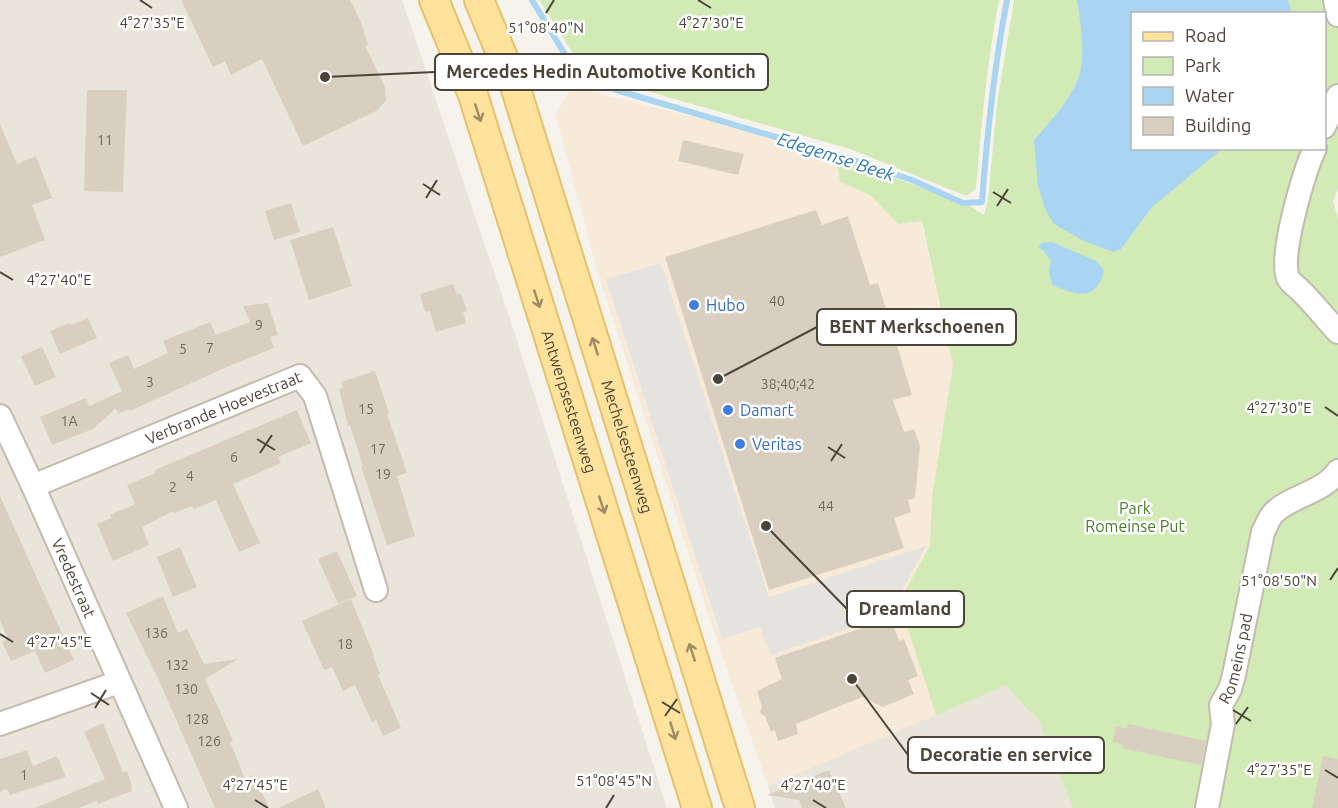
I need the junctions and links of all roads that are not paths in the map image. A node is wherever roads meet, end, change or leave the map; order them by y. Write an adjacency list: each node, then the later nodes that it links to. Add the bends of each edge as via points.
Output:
1 (434, 0): 17 (main road, Antwerpsesteenweg, one-way to 17, via 473,95)
2 (479, 0): 18 (main road, Mechelsesteenweg, one-way to 2, via 515,86)
3 (1335, 0): 4 (street)
4 (1338, 15)
5 (1338, 96): 6 (street)
6 (1326, 123)
7 (1314, 150): 8 (street, via 1306,169 1286,267 1289,280)
8 (1338, 332)
9 (0, 417): 10 (street, Vredestraat)
10 (7, 450): 12 (street, Vredestraat)
11 (1338, 471): 19 (street, Romeins pad, via 1272,515 1263,532 1234,675 1221,705 1223,724)
12 (33, 486): 13 (street, Verbrande Hoevestraat, via 300,375 315,396); 14 (street, Vredestraat)
13 (376, 590)
14 (119, 682): 15 (street); 16 (street, Vredestraat)
15 (0, 724)
16 (176, 808)
17 (697, 808)
18 (740, 808)
19 (1207, 808)

